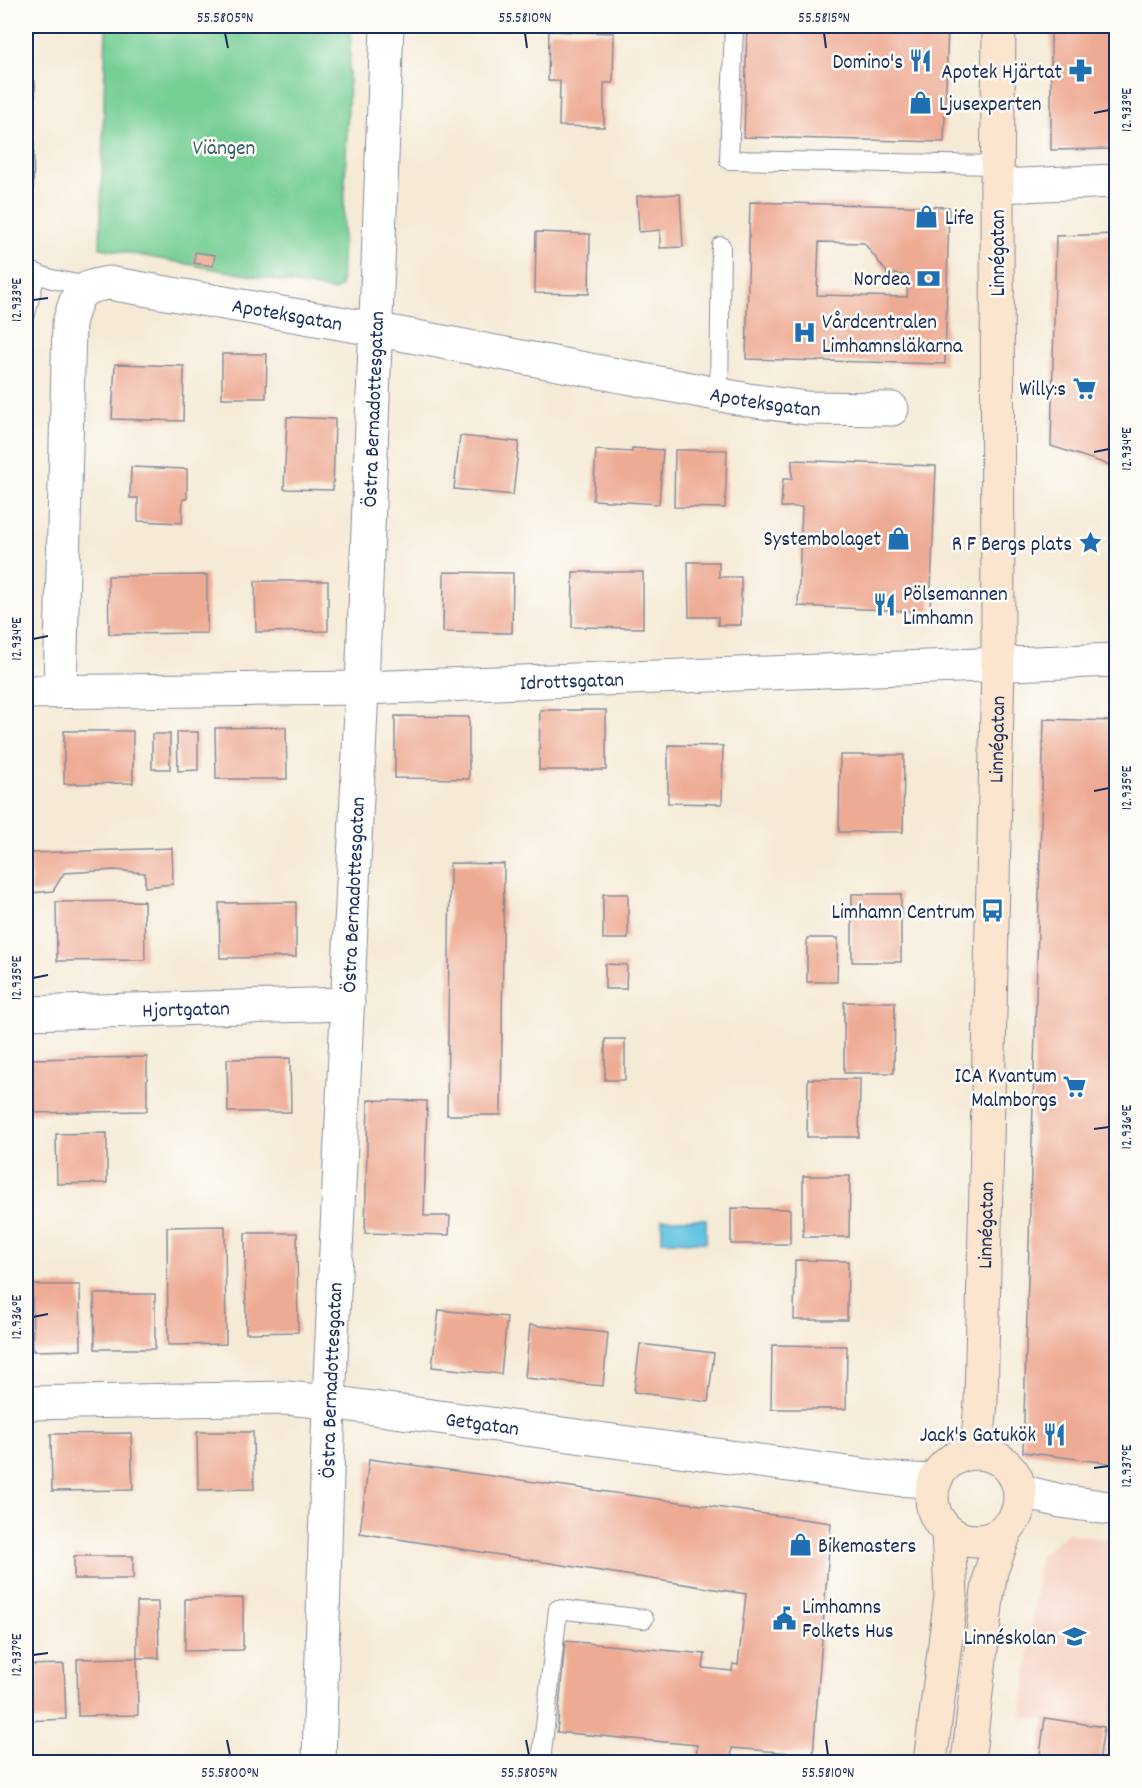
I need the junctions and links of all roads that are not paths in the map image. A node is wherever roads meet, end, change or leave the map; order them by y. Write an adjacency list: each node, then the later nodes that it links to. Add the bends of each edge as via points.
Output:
1 (387, 26): 10 (street, Östra Bernadottesgatan)
2 (734, 26): 4 (lane, via 729,160)
3 (999, 26): 4 (street, Linnégatan)
4 (997, 175): 5 (street); 14 (street, Linnégatan)
5 (1116, 181)
6 (720, 246): 11 (lane)
7 (31, 272): 8 (lane); 9 (lane)
8 (88, 286): 10 (street, Apoteksgatan, via 109,283); 16 (street, via 77,298 69,323)
9 (26, 314)
10 (375, 329): 11 (street, Apoteksgatan); 15 (street, Östra Bernadottesgatan)
11 (719, 394): 12 (street, Apoteksgatan, via 806,408)
12 (892, 409)
13 (1116, 660): 14 (street, Idrottsgatan)
14 (998, 664): 15 (street, Idrottsgatan); 22 (street, Linnégatan)
15 (362, 688): 16 (street, Idrottsgatan); 18 (street, Östra Bernadottesgatan)
16 (60, 691): 17 (street, Idrottsgatan)
17 (26, 692)
18 (348, 1004): 19 (street, Hjortgatan); 20 (street, Östra Bernadottesgatan)
19 (26, 1013)
20 (329, 1402): 21 (street, Getgatan, via 286,1398); 23 (street, Getgatan, via 879,1477); 29 (street, Östra Bernadottesgatan)
21 (26, 1403)
22 (977, 1453): 23 (street, via 959,1456 945,1466); 24 (street, via 1005,1464)
23 (935, 1481): 27 (street, via 931,1499 936,1517)
24 (1020, 1491): 25 (street); 26 (street, via 1018,1512)
25 (1116, 1509)
26 (1006, 1530): 27 (street, via 988,1541 967,1541); 32 (street, via 991,1571)
27 (948, 1532): 31 (street, via 951,1596)
28 (644, 1619): 30 (lane, via 558,1609)
29 (319, 1762)
30 (541, 1762)
31 (930, 1762)
32 (968, 1762)

